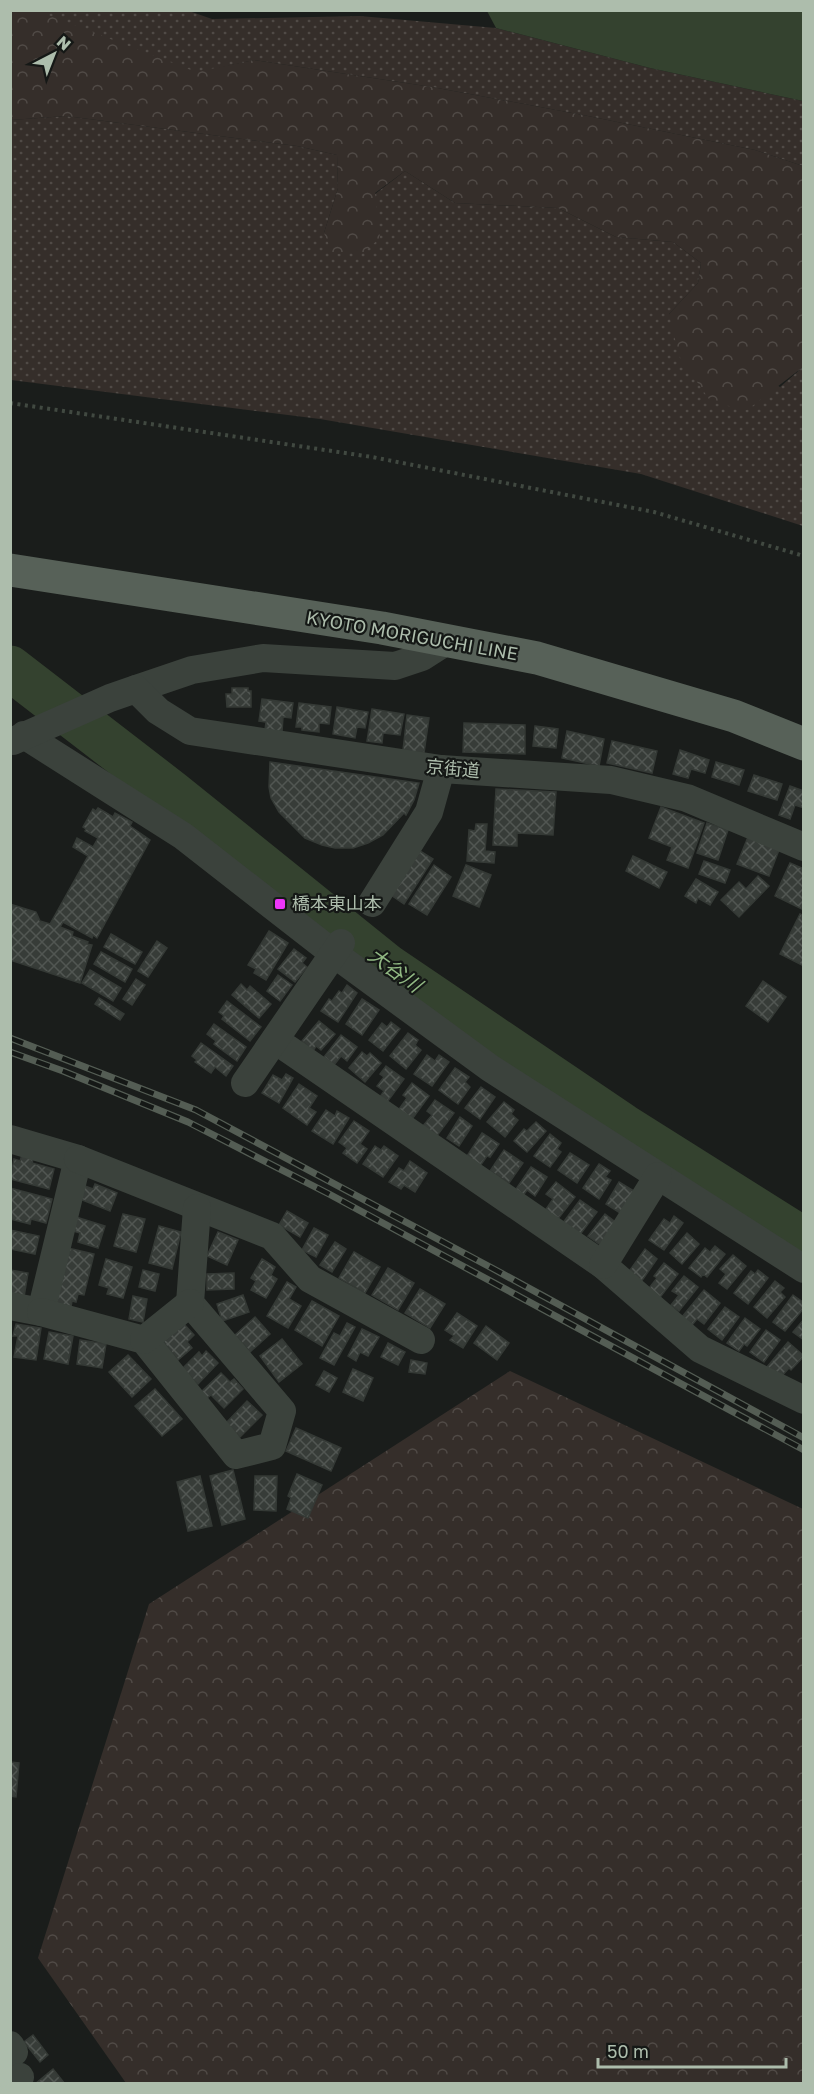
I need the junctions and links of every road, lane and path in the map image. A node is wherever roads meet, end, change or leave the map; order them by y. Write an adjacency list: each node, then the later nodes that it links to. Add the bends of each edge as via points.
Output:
1 (10, 403): 2 (path, via 384,459 654,512)
2 (804, 556)
3 (10, 570): 4 (main road, KYOTO MORIGUCHI LINE)
4 (447, 640): 5 (street, via 422,657 394,666 263,658 192,670); 7 (main road, KYOTO MORIGUCHI LINE, via 537,658 734,716)
5 (136, 689): 6 (street); 8 (street, 京街道, via 158,711 190,731)
6 (17, 739): 11 (street, via 183,836)
7 (804, 744)
8 (441, 769): 9 (street, 京街道, via 611,780 687,798); 10 (street, via 429,812)
9 (804, 847)
10 (372, 903)
11 (337, 948): 12 (street); 16 (street, via 490,1068)
12 (275, 1040): 13 (street); 18 (street)
13 (245, 1083)
14 (10, 1139): 15 (street)
15 (78, 1159): 17 (street); 22 (street)
16 (658, 1176): 18 (street); 19 (street)
17 (197, 1208): 20 (street); 24 (street, via 272,1236 310,1279)
18 (603, 1265): 25 (street, via 700,1349)
19 (804, 1269)
20 (190, 1303): 23 (street); 23 (street, via 282,1411 272,1446 236,1455)
21 (10, 1306): 22 (street)
22 (41, 1312): 23 (street)
23 (144, 1340)
24 (421, 1340)
25 (804, 1400)

